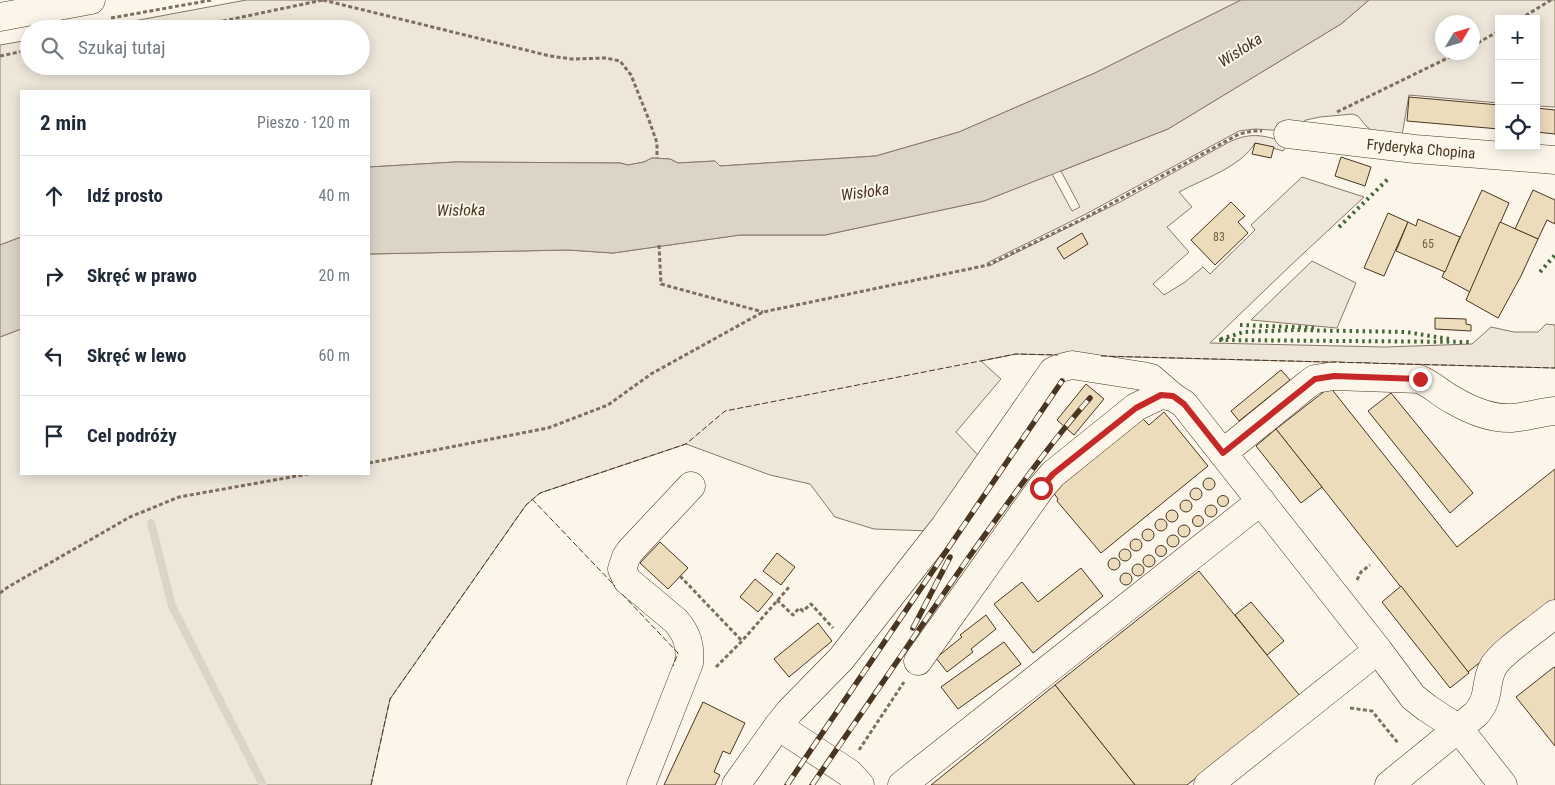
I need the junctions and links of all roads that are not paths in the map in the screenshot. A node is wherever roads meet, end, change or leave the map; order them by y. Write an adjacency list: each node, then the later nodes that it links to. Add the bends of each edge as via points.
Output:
1 (99, 9): 2 (street)
2 (0, 17)
3 (1288, 134): 4 (street, Fryderyka Chopina, via 1414,149)
4 (1555, 160)
5 (1173, 396): 7 (street, via 1184,404); 12 (street, via 1161,395 1136,408 1053,474); 13 (street, via 1151,378 1142,376 1072,365 1053,371 945,526 850,646)
6 (1555, 411): 7 (street, via 1512,418 1493,417 1452,400 1420,379 1324,377 1308,384)
7 (1223, 453): 9 (street)
8 (691, 486): 16 (street, via 630,552 622,569 627,580 676,620 690,645 689,663)
9 (1261, 501): 11 (street); 18 (street)
10 (1555, 614): 14 (street, via 1500,658 1493,667 1482,707)
11 (1378, 650): 14 (street, via 1413,697); 19 (street)
12 (918, 661)
13 (778, 726): 15 (street); 17 (street)
14 (1459, 729): 20 (street); 21 (street)
15 (852, 778)
16 (642, 785)
17 (736, 785)
18 (902, 785)
19 (1208, 785)
20 (1389, 785)
21 (1503, 785)

